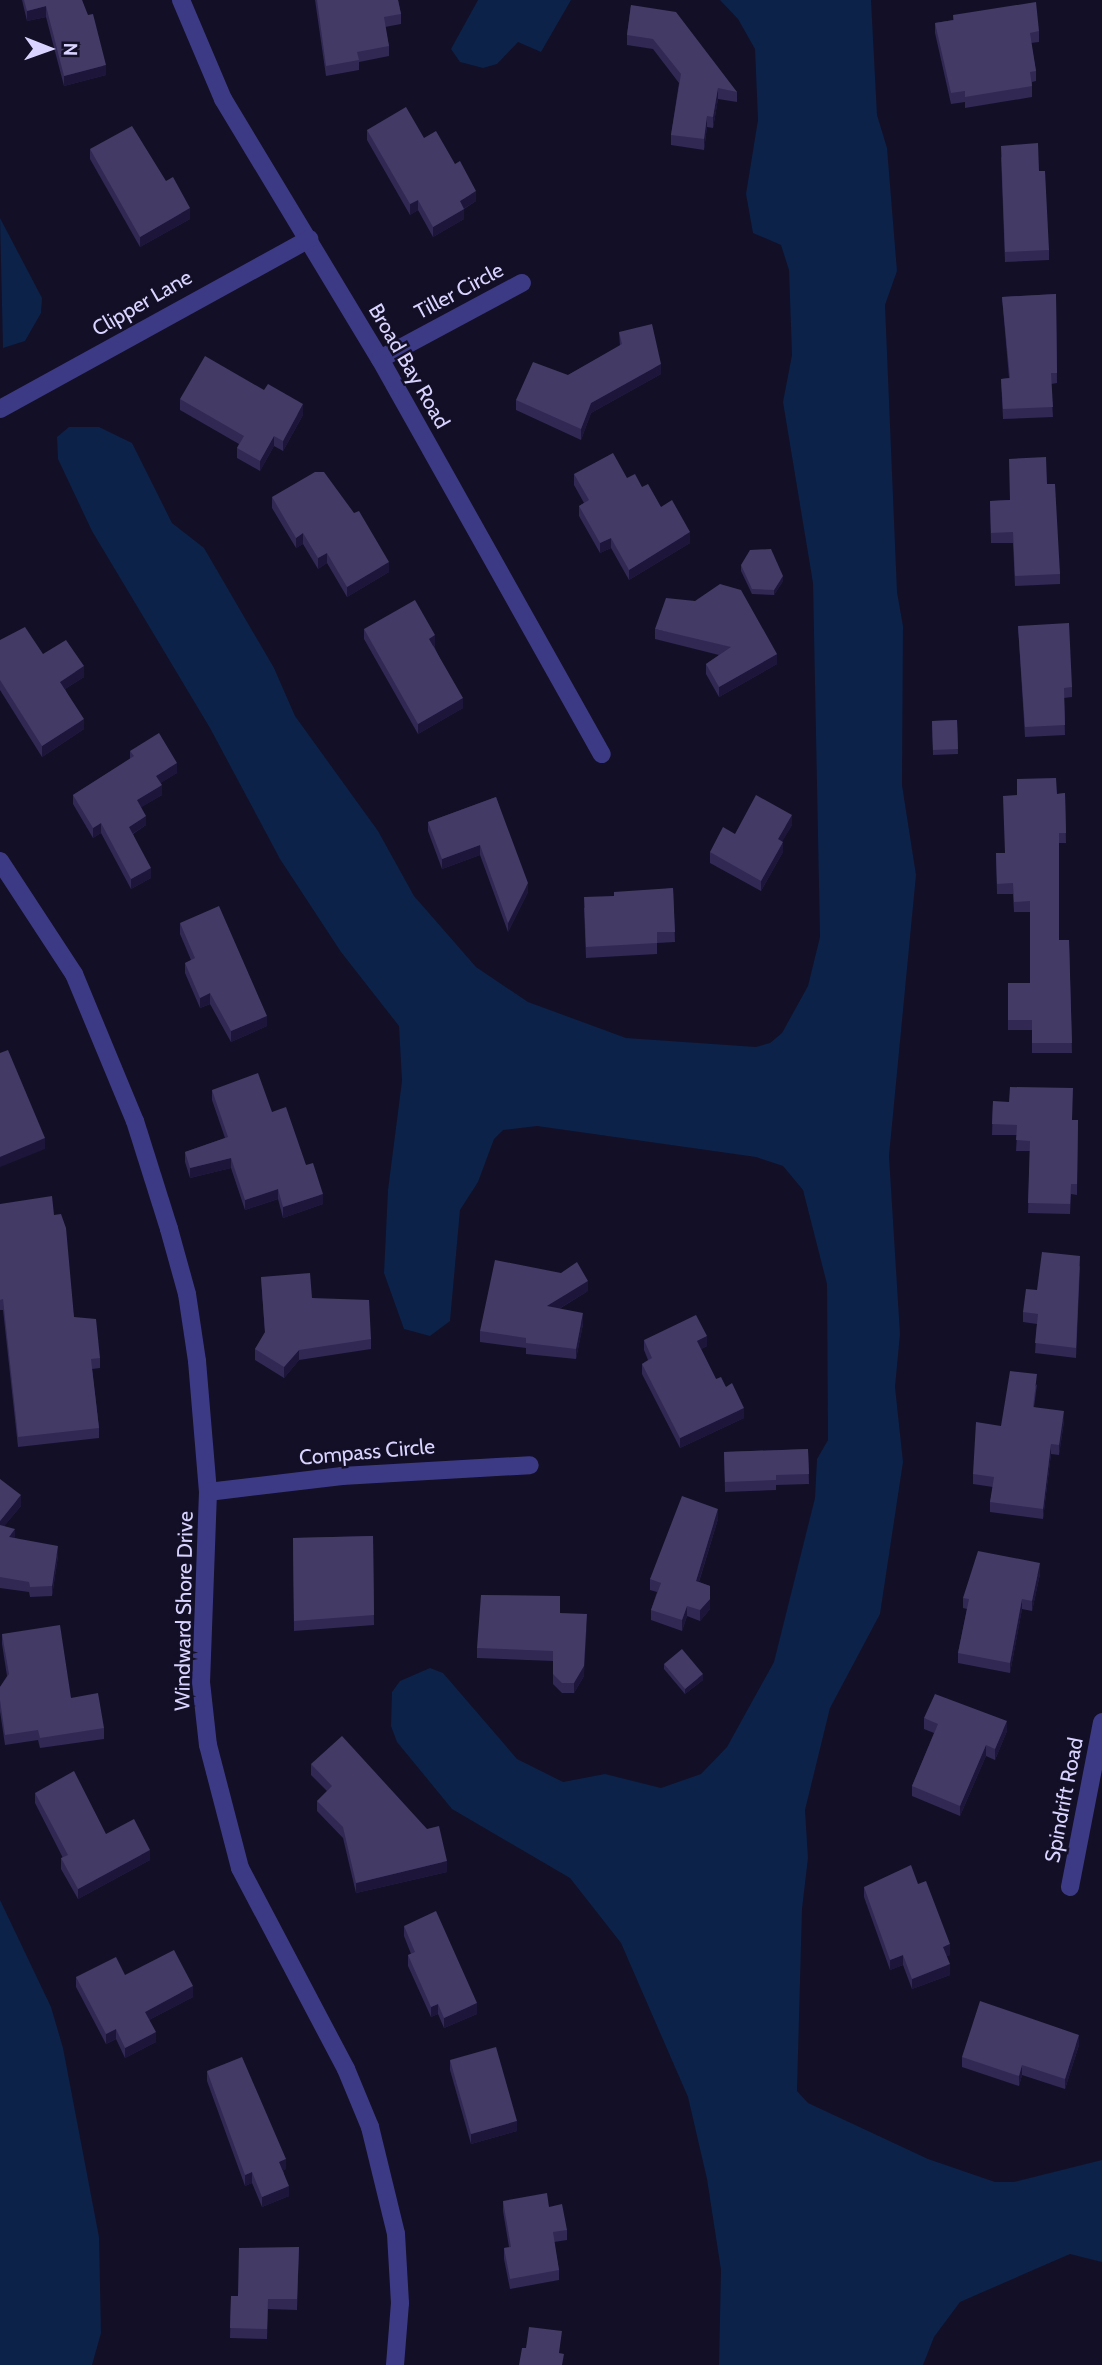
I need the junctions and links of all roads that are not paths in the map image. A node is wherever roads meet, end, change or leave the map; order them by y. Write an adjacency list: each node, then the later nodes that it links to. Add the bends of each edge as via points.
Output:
1 (181, 0): 2 (street, Broad Bay Road, via 223,99)
2 (309, 239): 4 (street, Broad Bay Road); 5 (street, Clipper Lane)
3 (522, 283): 4 (street, Tiller Circle)
4 (380, 359): 6 (street, Broad Bay Road)
5 (0, 409)
6 (602, 754)
7 (0, 861): 9 (street, Windward Shore Drive, via 74,974 135,1121 187,1294)
8 (530, 1465): 9 (street, Compass Circle, via 342,1476)
9 (208, 1492): 12 (street, Windward Shore Drive, via 201,1682 221,1808 240,1868 346,2069 370,2127 396,2234 400,2303)
10 (1102, 1722): 11 (street, Spindrift Road)
11 (1070, 1887)
12 (395, 2365)

